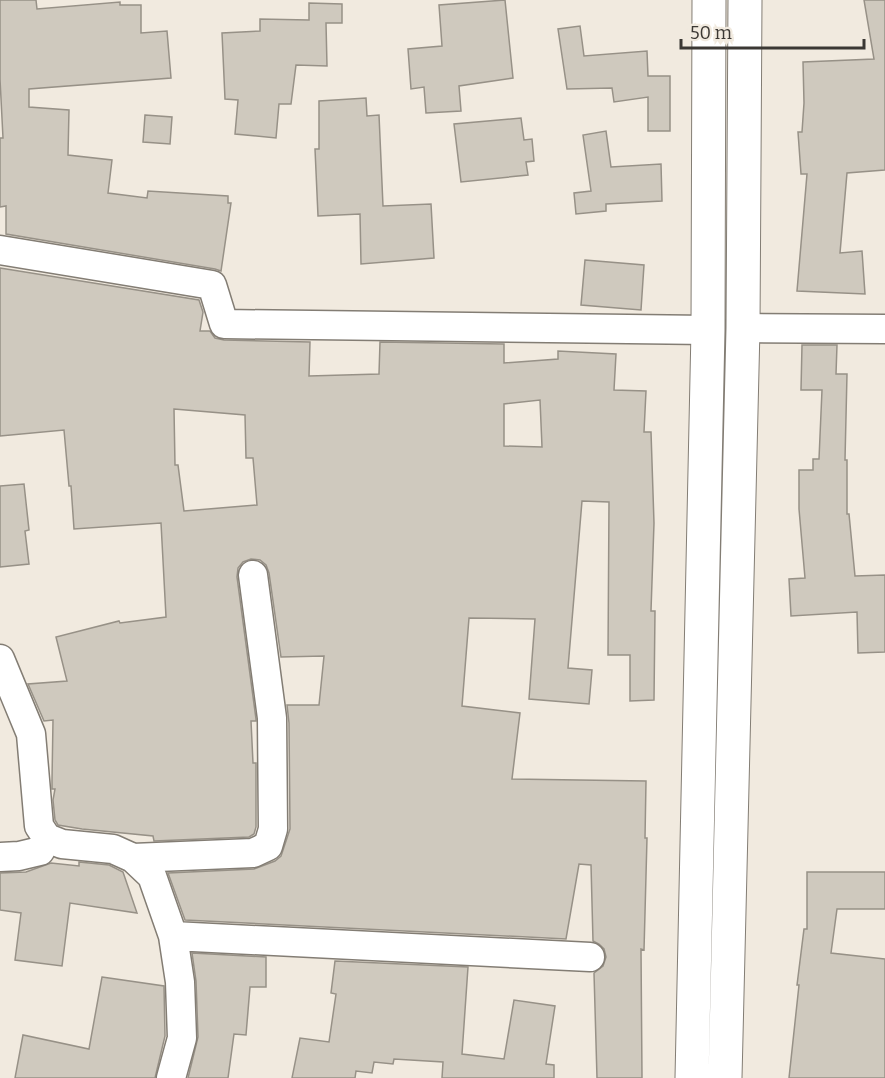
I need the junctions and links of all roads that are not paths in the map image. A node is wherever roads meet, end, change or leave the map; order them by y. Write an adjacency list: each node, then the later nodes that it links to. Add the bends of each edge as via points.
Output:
1 (709, 0): 6 (highway)
2 (745, 0): 4 (highway)
3 (0, 250): 6 (street, via 213,285 224,324)
4 (744, 328): 5 (street); 16 (highway)
5 (885, 329)
6 (708, 330): 15 (highway)
7 (253, 574): 11 (street, via 272,718 273,829 268,846 253,853)
8 (0, 659): 9 (street, via 31,734 39,826)
9 (47, 838): 10 (street, via 40,851); 11 (street, via 62,844 112,849)
10 (0, 857)
11 (133, 858): 12 (street, via 152,876)
12 (173, 936): 13 (street); 14 (street, via 182,1038)
13 (590, 957)
14 (171, 1078)
15 (692, 1078)
16 (725, 1078)

